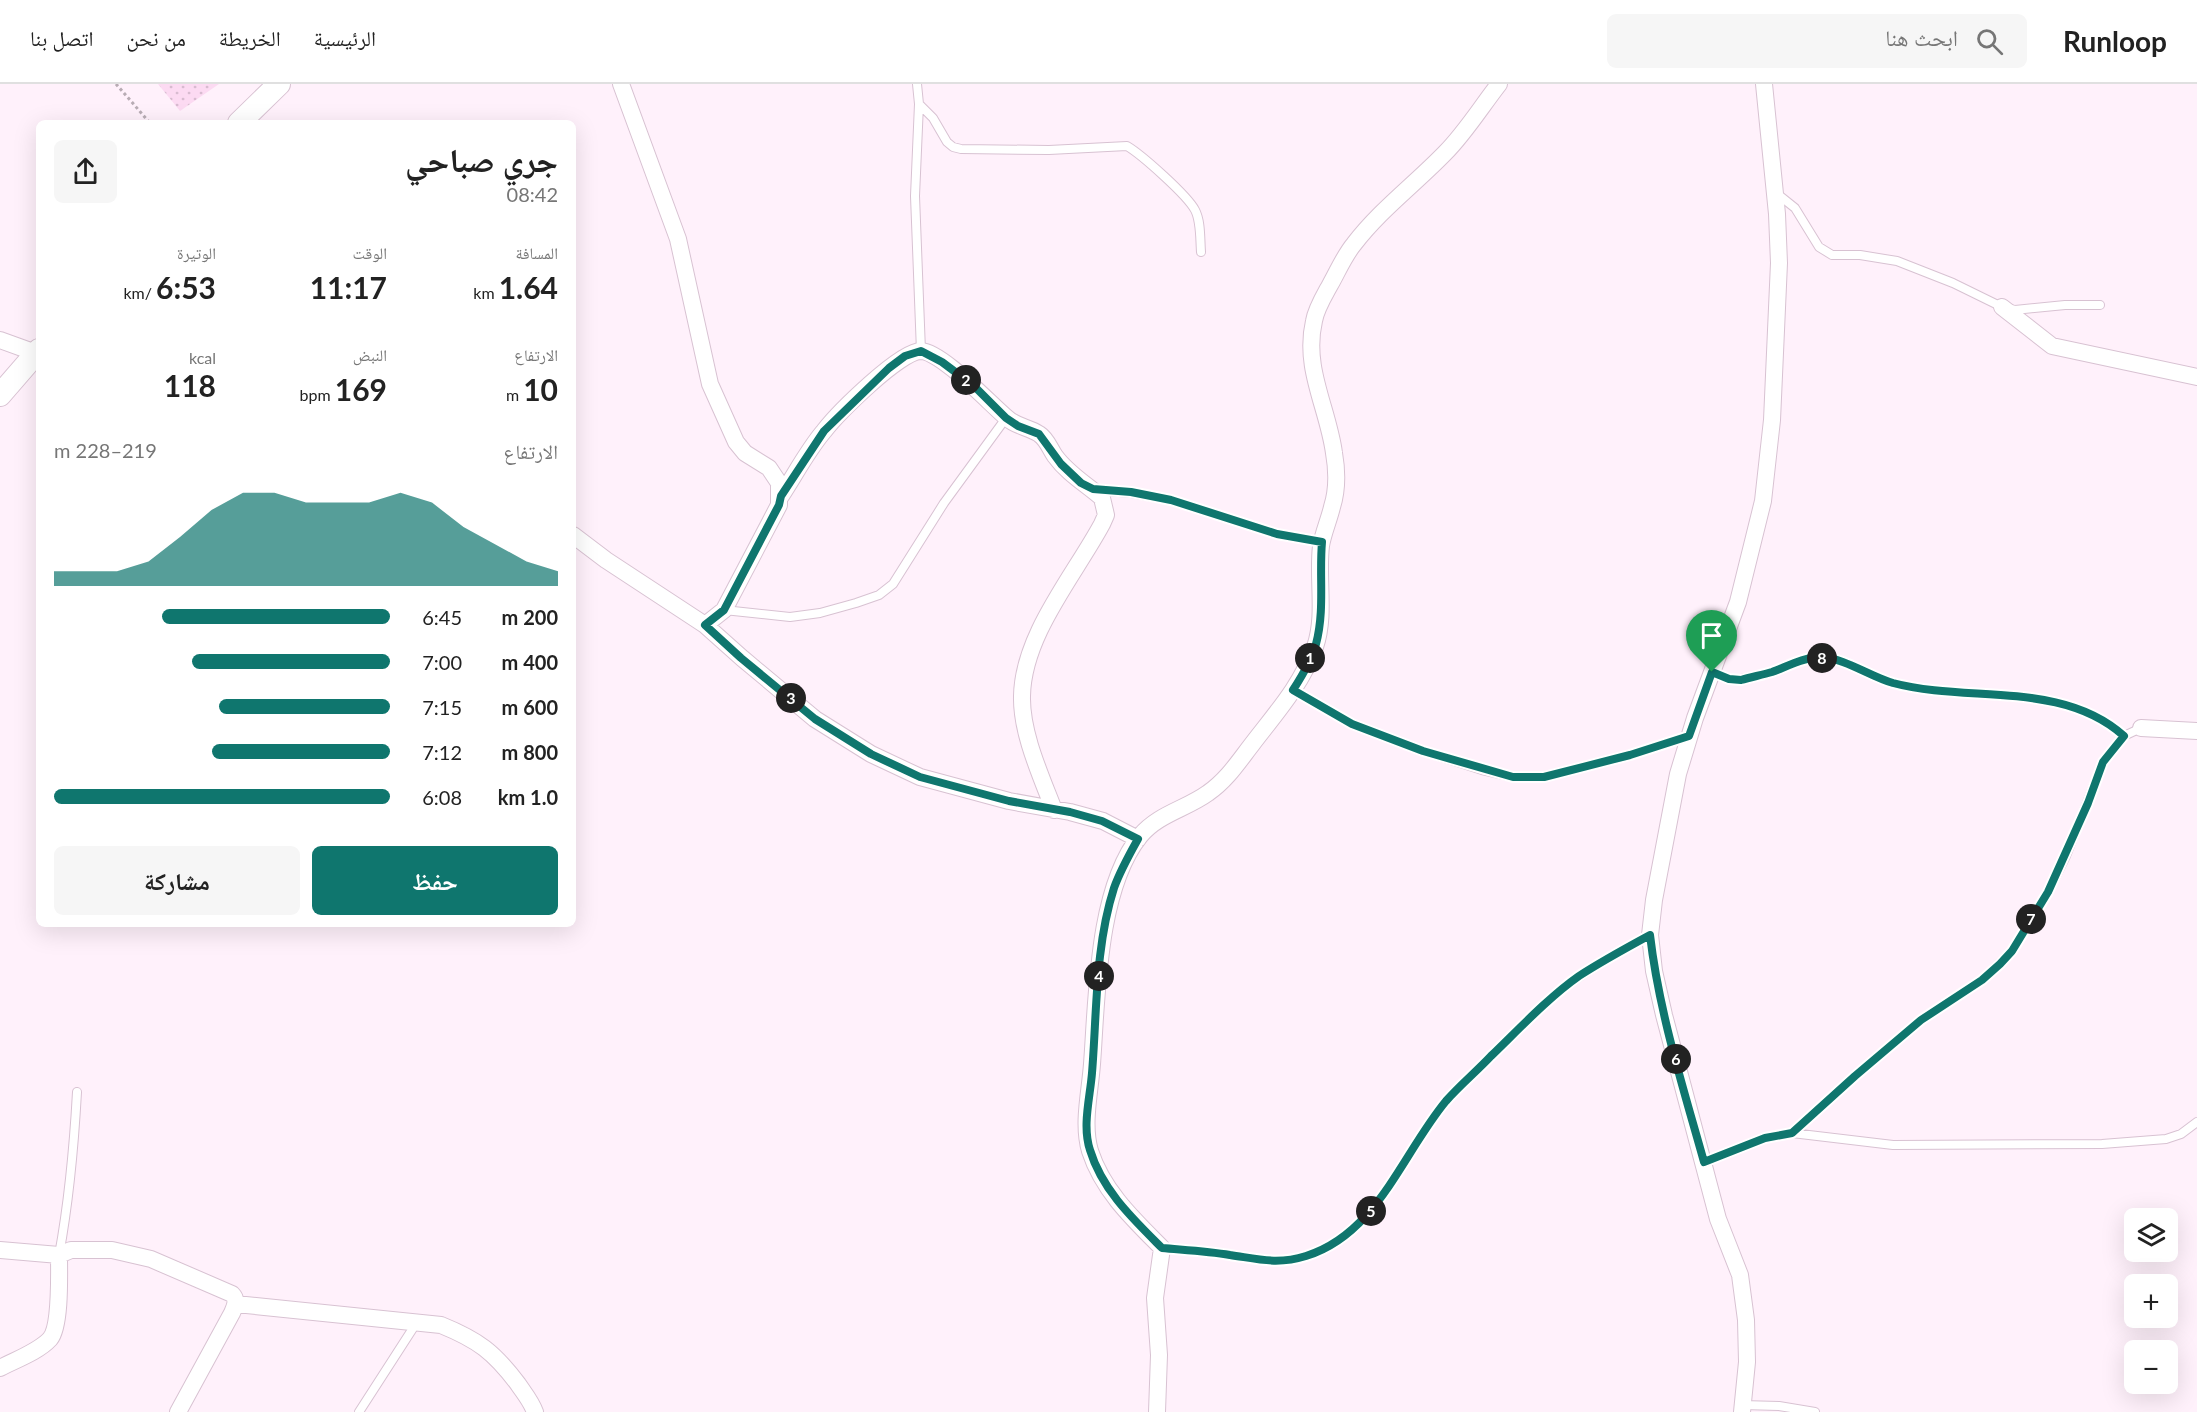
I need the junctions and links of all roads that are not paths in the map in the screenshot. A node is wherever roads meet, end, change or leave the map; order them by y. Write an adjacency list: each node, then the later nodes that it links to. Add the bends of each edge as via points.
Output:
1 (279, 84): 7 (street)
2 (621, 84): 20 (street, via 678,239 710,384 735,442 776,476)
3 (917, 84): 6 (lane)
4 (1499, 84): 22 (street, via 1448,151 1354,244 1314,321 1311,364 1335,457 1334,504)
5 (1764, 84): 8 (street)
6 (919, 104): 9 (lane, via 947,142 961,149 1126,146 1136,151 1194,209); 14 (lane, via 915,196)
7 (242, 120)
8 (1775, 192): 11 (lane, via 1795,208 1825,252 1897,261); 25 (street, via 1778,308 1764,492 1738,602)
9 (1201, 252)
10 (2100, 305): 11 (lane, via 2015,310)
11 (2002, 307): 16 (street, via 2052,346)
12 (0, 340): 13 (street)
13 (36, 351)
14 (921, 351): 18 (street, via 974,386); 20 (street, via 905,356 889,368 824,431)
15 (36, 352): 17 (street)
16 (2197, 377)
17 (0, 395)
18 (1006, 418): 19 (street, via 1039,434 1061,464); 23 (lane, via 944,503 893,584 879,595 820,613 790,616)
19 (1093, 489): 22 (lane, via 1171,500 1277,534); 31 (street, via 1102,498 1106,515 1050,611 1032,648 1024,677 1026,722)
20 (781, 496): 23 (street)
21 (576, 537): 24 (street)
22 (1322, 542): 26 (street, via 1316,645)
23 (724, 610): 24 (street)
24 (705, 625): 31 (street, via 815,719 871,754 920,777)
25 (1712, 672): 29 (street); 30 (lane, via 1741,680 1820,657 1903,685 2055,702 2109,722)
26 (1293, 690): 29 (lane, via 1352,724 1423,751 1513,777 1544,777); 32 (street, via 1233,771 1190,805 1148,827)
27 (2141, 728): 28 (street); 30 (lane)
28 (2197, 731)
29 (1689, 736): 33 (street, via 1678,774)
30 (2124, 736): 36 (lane, via 2103,762 2048,892 2012,951 1982,980 1921,1020)
31 (1054, 810): 32 (street, via 1102,821)
32 (1138, 839): 38 (street, via 1115,886 1106,917 1086,1120 1089,1148 1112,1195)
33 (1650, 935): 37 (street, via 1664,1015); 38 (lane, via 1577,978 1455,1092 1370,1212 1351,1232 1306,1256 1270,1262)
34 (77, 1092): 40 (lane)
35 (2197, 1122): 36 (lane, via 2166,1139 2102,1144 1893,1145)
36 (1792, 1133): 37 (lane, via 1765,1138)
37 (1704, 1162): 44 (street, via 1718,1219 1740,1275 1747,1352)
38 (1162, 1248): 48 (street, via 1155,1298)
39 (0, 1250): 40 (street)
40 (59, 1255): 41 (street, via 93,1249 151,1259 232,1294); 43 (street, via 57,1321 51,1338)
41 (236, 1304): 42 (street); 45 (street)
42 (417, 1321): 46 (lane); 47 (street, via 441,1325 487,1349 504,1366)
43 (0, 1368)
44 (1742, 1408): 49 (lane, via 1779,1406)
45 (178, 1412)
46 (358, 1412)
47 (535, 1412)
48 (1157, 1412)
49 (1815, 1412)

